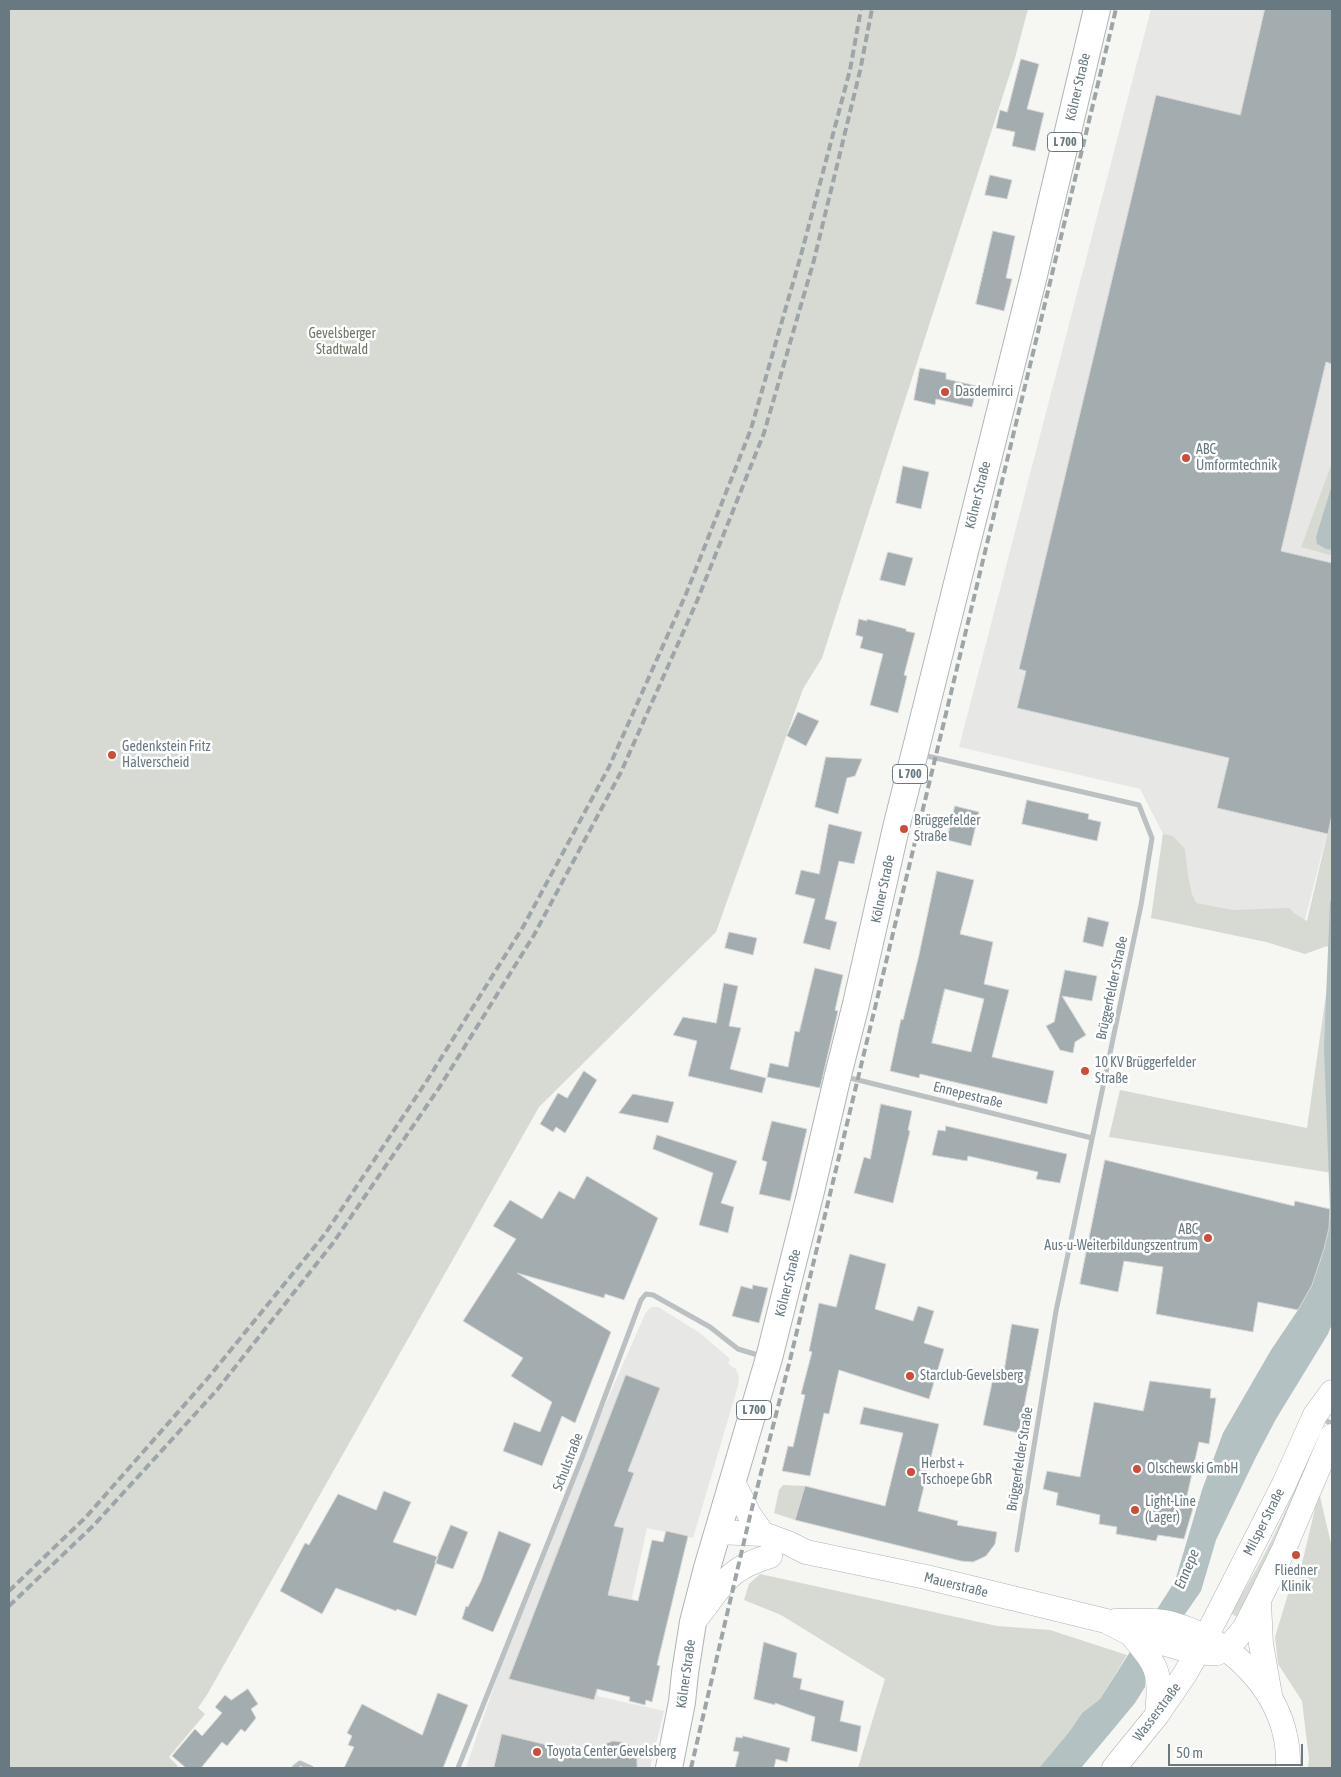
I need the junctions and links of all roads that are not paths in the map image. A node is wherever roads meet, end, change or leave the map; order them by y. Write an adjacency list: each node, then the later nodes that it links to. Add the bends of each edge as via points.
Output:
1 (1097, 9): 2 (main road, Kölner Straße / L 700)
2 (915, 753): 3 (main road, Kölner Straße / L 700); 4 (street, Brüggerfelder Straße, via 1139,805 1152,838 1142,905)
3 (838, 1075): 4 (street, Ennepestraße); 5 (main road, Kölner Straße / L 700)
4 (1092, 1138): 12 (street, Brüggerfelder Straße, via 1056,1311)
5 (769, 1358): 9 (main road, Kölner Straße / L 700); 24 (street, Schulstraße, via 738,1349 710,1327 652,1295 646,1294 641,1300)
6 (1332, 1392): 7 (main road, Milsper Straße)
7 (1324, 1419): 16 (main road, Milsper Straße, via 1284,1484 1217,1613)
8 (1332, 1436): 13 (main road, Milsper Straße)
9 (732, 1482): 10 (main road, Kölner Straße / L 700); 11 (main road)
10 (717, 1532): 11 (main road, Mauerstraße, via 742,1549); 14 (main road, Kölner Straße / L 700)
11 (766, 1545): 14 (main road, L 700, via 754,1562 732,1574); 15 (main road, Mauerstraße, via 788,1543 806,1552)
12 (1017, 1550)
13 (1259, 1600): 17 (main road, Milsper Straße, via 1244,1629); 20 (main road, via 1261,1644)
14 (694, 1622): 25 (main road, Kölner Straße / L 700)
15 (1136, 1627): 16 (main road, Mauerstraße); 21 (main road, via 1159,1682)
16 (1190, 1636): 17 (main road, via 1218,1653); 19 (main road, Wasserstraße)
17 (1227, 1649): 18 (main road)
18 (1245, 1667): 19 (main road, via 1213,1666); 20 (main road)
19 (1185, 1674): 21 (main road, Wasserstraße)
20 (1271, 1696): 27 (main road, via 1285,1730)
21 (1157, 1715): 26 (main road, Wasserstraße)
22 (294, 1768): 23 (street, via 300,1763)
23 (311, 1768)
24 (458, 1768)
25 (669, 1768)
26 (1114, 1768)
27 (1288, 1768)

